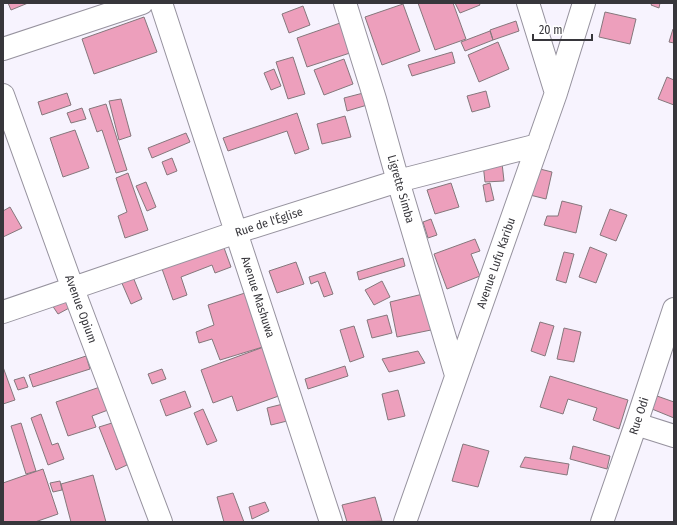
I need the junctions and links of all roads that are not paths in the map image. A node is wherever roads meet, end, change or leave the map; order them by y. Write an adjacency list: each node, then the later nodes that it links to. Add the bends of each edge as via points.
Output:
1 (142, 3): 6 (street)
2 (161, 3): 11 (street, Avenue Mashuwa)
3 (345, 3): 10 (street, Ligrette Simba)
4 (528, 3): 7 (street)
5 (584, 3): 7 (street, Avenue Lufu Karibu)
6 (3, 50)
7 (556, 93): 9 (street, Avenue Lufu Karibu)
8 (3, 95): 12 (street, Avenue Opium)
9 (538, 145): 10 (street, Rue de l'Église); 15 (street, Avenue Lufu Karibu)
10 (398, 181): 11 (street, Rue de l'Église); 15 (street, Ligrette Simba)
11 (237, 232): 12 (street, Rue de l'Église); 19 (street, Avenue Mashuwa)
12 (73, 288): 14 (street, Rue de l'Église); 18 (street, Avenue Opium)
13 (674, 309): 16 (street, Rue Odi)
14 (3, 312)
15 (456, 375): 20 (street, Avenue Lufu Karibu)
16 (636, 424): 17 (street); 21 (street, Rue Odi)
17 (674, 436)
18 (161, 522)
19 (331, 522)
20 (405, 522)
21 (602, 522)

